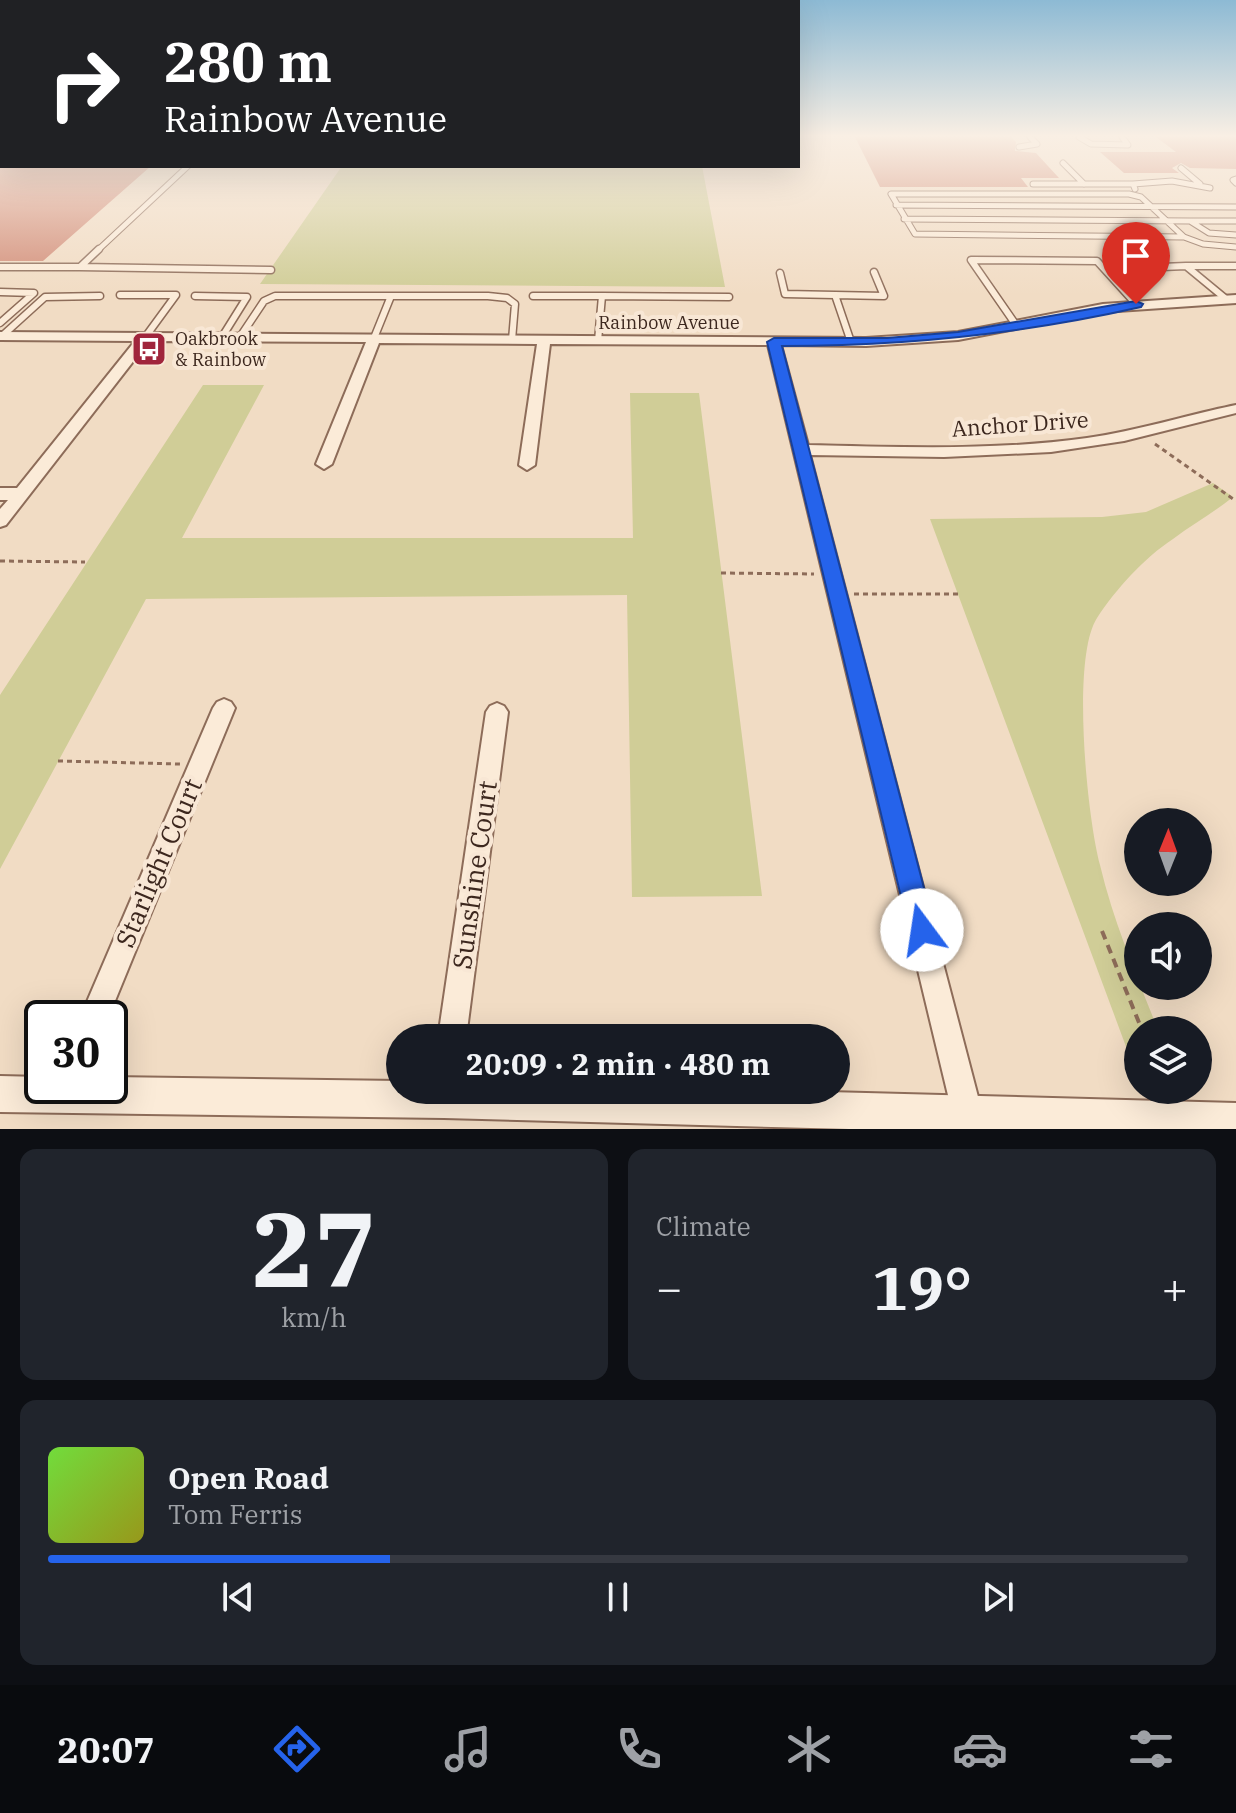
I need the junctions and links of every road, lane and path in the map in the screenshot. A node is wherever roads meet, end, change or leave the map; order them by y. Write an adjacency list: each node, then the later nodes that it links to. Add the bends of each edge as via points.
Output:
1 (163, 190): 19 (lane)
2 (1039, 190): 4 (lane)
3 (1136, 190): 5 (lane)
4 (1043, 194): 5 (lane); 6 (lane, via 891,194)
5 (1141, 197): 7 (lane)
6 (896, 205): 7 (lane); 9 (lane)
7 (1152, 206): 8 (lane); 10 (lane)
8 (1236, 207)
9 (904, 219): 10 (lane); 14 (lane, via 912,232 923,235)
10 (1168, 221): 11 (lane); 14 (lane)
11 (1190, 221): 12 (lane); 13 (lane, via 1209,233)
12 (1236, 221)
13 (1236, 235)
14 (1184, 237): 15 (lane)
15 (1236, 247)
16 (1186, 266): 17 (lane); 20 (lane); 33 (lane)
17 (1236, 266)
18 (0, 267): 19 (lane)
19 (80, 267): 21 (lane)
20 (1113, 269)
21 (271, 270)
22 (874, 272): 26 (lane, via 884,296)
23 (780, 273): 26 (lane, via 785,294)
24 (0, 292): 36 (lane, via 34,293)
25 (120, 295): 37 (lane, via 176,295)
26 (835, 295): 45 (lane)
27 (100, 296): 36 (lane, via 45,297)
28 (195, 296): 38 (lane, via 247,297)
29 (391, 296): 39 (lane, via 270,297); 40 (lane); 41 (lane, via 507,298 516,309)
30 (533, 296): 31 (lane)
31 (602, 296): 32 (lane); 43 (lane)
32 (729, 297)
33 (1231, 299): 34 (street, Rainbow Avenue)
34 (1136, 304): 35 (street, Rainbow Avenue); 35 (lane, via 1097,261 971,260)
35 (1016, 325): 45 (street, Rainbow Avenue, via 958,336)
36 (1, 332): 37 (street, Rainbow Avenue)
37 (146, 336): 38 (street, Rainbow Avenue); 52 (street)
38 (222, 337): 39 (street, Rainbow Avenue)
39 (240, 337): 40 (street, Rainbow Avenue)
40 (374, 338): 41 (street, Rainbow Avenue); 49 (street)
41 (512, 340): 42 (street, Rainbow Avenue)
42 (544, 341): 43 (street, Rainbow Avenue); 50 (street)
43 (598, 341): 44 (street, Rainbow Avenue)
44 (774, 342): 45 (street, Rainbow Avenue); 48 (street)
45 (851, 342)
46 (1236, 409): 47 (street, Anchor Drive)
47 (1139, 433): 48 (street, Anchor Drive, via 1014,450); 53 (path)
48 (803, 450): 58 (street)
49 (324, 464)
50 (527, 465)
51 (0, 494): 52 (street)
52 (22, 494): 54 (street)
53 (1236, 501)
54 (0, 521)
55 (0, 561): 56 (path)
56 (85, 562)
57 (721, 573): 58 (path)
58 (836, 584): 59 (path); 73 (street)
59 (958, 594)
60 (224, 708): 63 (street, Starlight Court)
61 (497, 712): 67 (street, Sunshine Court)
62 (58, 761): 63 (path)
63 (200, 765): 65 (street, Starlight Court)
64 (1102, 931): 66 (path)
65 (102, 1000)
66 (1136, 1016)
67 (454, 1024)
68 (128, 1091): 71 (street)
69 (24, 1092): 70 (street)
70 (0, 1094)
71 (386, 1094)
72 (669, 1104): 73 (street)
73 (968, 1116): 74 (street)
74 (1236, 1121)

